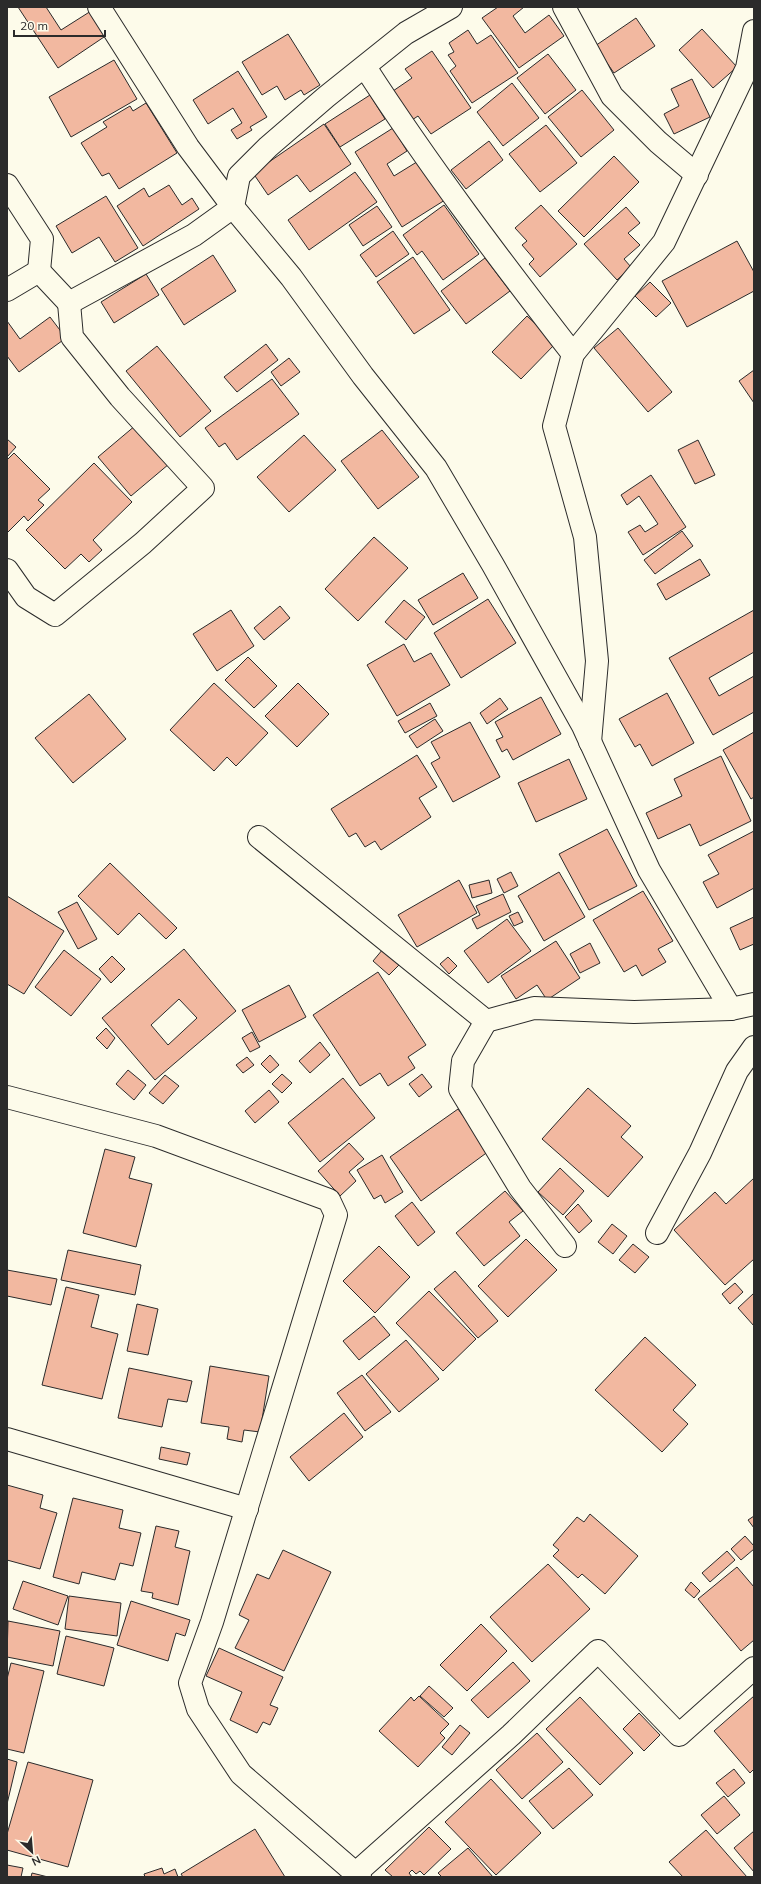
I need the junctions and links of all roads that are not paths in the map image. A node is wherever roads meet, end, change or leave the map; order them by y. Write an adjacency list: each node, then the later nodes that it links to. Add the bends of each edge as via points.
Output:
1 (99, 7): 8 (street, via 188,147)
2 (451, 7): 5 (street, via 406,34)
3 (564, 7): 6 (street, via 612,96 658,142)
4 (754, 31): 6 (street, via 747,68)
5 (365, 66): 8 (street, via 268,147 239,176); 12 (street, via 424,156)
6 (697, 175): 12 (street, via 664,242)
7 (7, 185): 9 (street, via 42,239)
8 (233, 207): 11 (street, via 194,235); 14 (street, via 291,277 362,376 436,468 493,565)
9 (39, 271): 10 (street); 11 (street)
10 (7, 290)
11 (69, 303): 13 (street, via 72,337 120,397 203,488 143,543 55,615 26,597)
12 (573, 354): 14 (street, via 554,426 585,537 597,661)
13 (7, 570)
14 (590, 742): 17 (street, via 649,870)
15 (259, 837): 18 (street)
16 (754, 1004): 17 (street)
17 (731, 1009): 18 (street, via 634,1012 534,1008)
18 (486, 1021): 22 (street, via 463,1061 460,1089 520,1188)
19 (754, 1047): 21 (street, via 737,1071 700,1153)
20 (7, 1097): 24 (street, via 156,1136 329,1200 336,1215)
21 (656, 1233)
22 (565, 1246)
23 (7, 1440): 24 (street)
24 (247, 1509): 26 (street, via 190,1683 198,1710 241,1774)
25 (754, 1668): 26 (street, via 679,1735 598,1651 511,1735)
26 (358, 1875)

